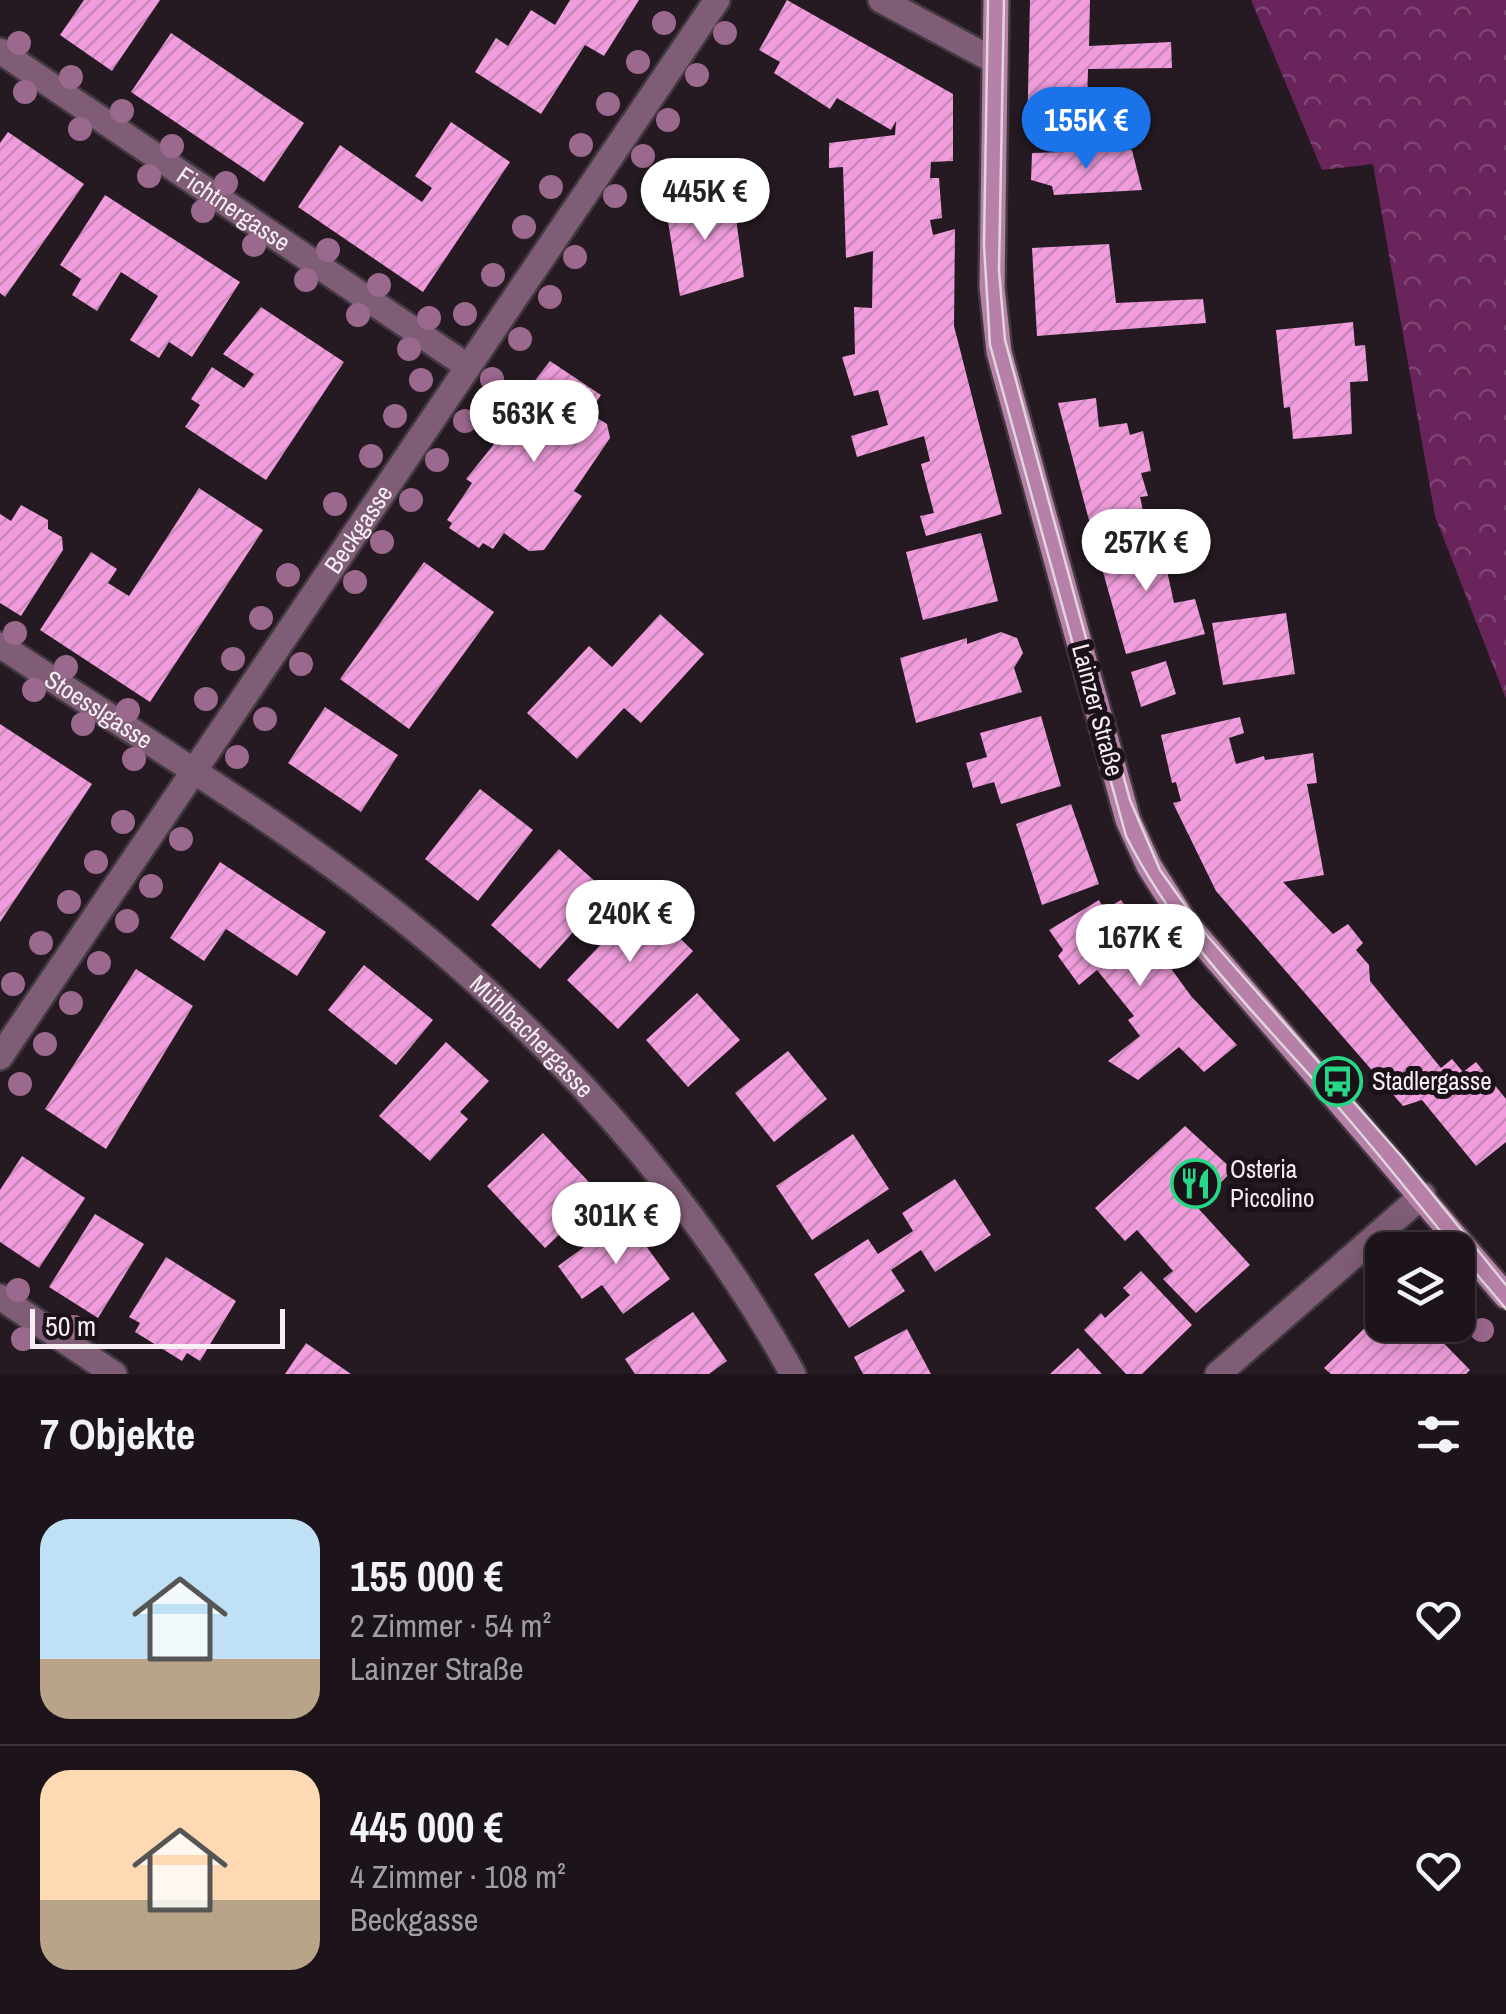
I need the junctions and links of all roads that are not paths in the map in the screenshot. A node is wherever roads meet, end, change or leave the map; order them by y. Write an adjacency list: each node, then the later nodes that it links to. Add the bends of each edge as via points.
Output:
1 (717, 0): 6 (street, Beckgasse)
2 (880, 0): 5 (street)
3 (996, 0): 5 (main road, Lainzer Straße)
4 (0, 51): 6 (street, Fichtnergasse)
5 (995, 61): 10 (main road, Lainzer Straße, via 992,287 999,352 1128,820 1184,920)
6 (466, 366): 8 (street, Beckgasse)
7 (0, 645): 8 (street, Stoesslgasse)
8 (194, 774): 9 (street, Beckgasse); 14 (street, Mühlbachergasse, via 333,867 452,960 558,1060 724,1260)
9 (0, 1057)
10 (1423, 1195): 11 (main road, Lainzer Straße); 15 (street)
11 (1506, 1296)
12 (0, 1298): 13 (street)
13 (114, 1374)
14 (793, 1374)
15 (1218, 1374)

